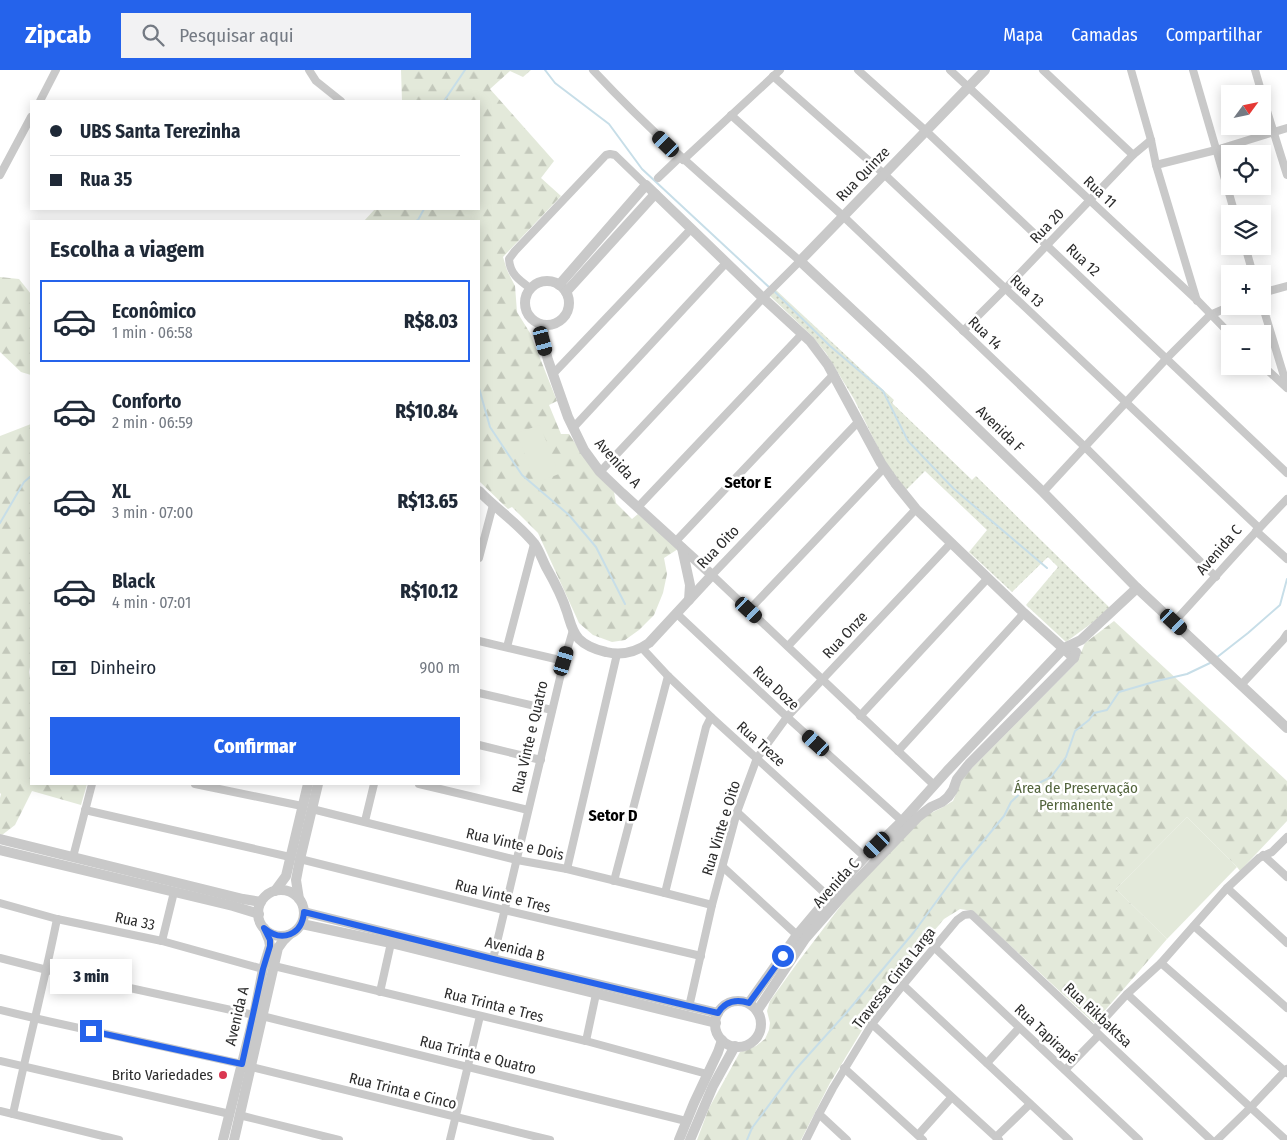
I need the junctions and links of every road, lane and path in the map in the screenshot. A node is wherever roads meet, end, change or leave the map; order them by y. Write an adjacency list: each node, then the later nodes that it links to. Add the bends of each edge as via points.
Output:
1 (56, 70): 15 (street)
2 (309, 70): 16 (street, via 316,81)
3 (593, 70): 26 (street, Avenida F)
4 (780, 70): 12 (street)
5 (858, 70): 21 (street, Rua 12)
6 (950, 70): 14 (street, Rua 11)
7 (985, 70): 14 (street, Rua Quinze)
8 (1043, 70): 25 (street)
9 (1193, 70): 24 (street)
10 (1255, 70): 13 (street)
11 (1131, 71): 23 (street)
12 (773, 76): 17 (street); 28 (street, Rua 13)
13 (1259, 85)
14 (968, 87): 21 (street, Rua Quinze); 34 (street, Rua 11)
15 (41, 100)
16 (340, 100)
17 (731, 115): 26 (street); 36 (street, Rua 14)
18 (30, 119): 29 (street)
19 (1271, 122): 22 (street)
20 (1287, 128): 22 (street)
21 (926, 131): 28 (street, Rua Quinze); 38 (street, Rua 12)
22 (1274, 132): 24 (street); 30 (street)
23 (1151, 140): 25 (street, Rua 20); 27 (street)
24 (1216, 150): 27 (street); 35 (street)
25 (1133, 155): 34 (street, Rua 20)
26 (682, 158): 31 (street); 39 (street, Avenida F)
27 (1156, 165): 47 (street)
28 (884, 174): 36 (street, Rua Quinze); 44 (street, Rua 13)
29 (0, 175)
30 (1287, 175)
31 (658, 178)
32 (646, 185): 33 (street); 42 (street, via 614,155 606,155 509,259 512,271); 43 (street)
33 (655, 194): 37 (street); 43 (street)
34 (1090, 201): 38 (street, Rua 20); 47 (street, Rua 11)
35 (1232, 205)
36 (843, 216): 39 (street, Rua Quinze); 53 (street, Rua 14)
37 (691, 229): 40 (street); 57 (street)
38 (1047, 245): 44 (street, Rua 20); 55 (street, Rua 12)
39 (800, 261): 46 (street, Rua Quinze); 68 (street, Avenida F)
40 (726, 263): 46 (street); 62 (street)
41 (1287, 286): 45 (street)
42 (530, 288): 43 (street, via 541,281 554,282); 51 (street, via 524,300 527,314)
43 (562, 288): 51 (street, via 568,298 567,312 557,322)
44 (1005, 290): 53 (street, Rua 20); 60 (street, Rua 13)
45 (1271, 290)
46 (766, 295): 54 (street); 65 (street, Rua Quinze)
47 (1198, 301): 49 (street, Rua 11)
48 (1221, 310): 49 (street)
49 (1210, 315): 52 (street, Rua 11); 55 (street)
50 (1265, 315): 59 (street)
51 (544, 325): 57 (street, Avenida A, via 543,341)
52 (1221, 325)
53 (963, 332): 63 (street, Rua 14)
54 (802, 334): 58 (street); 71 (street)
55 (1167, 358): 60 (street); 66 (street, Rua 12)
56 (1271, 373): 59 (street)
57 (553, 374): 62 (street, Avenida A)
58 (834, 374): 61 (street); 76 (street)
59 (1287, 387)
60 (1126, 403): 63 (street); 73 (street, Rua 13)
61 (859, 422): 64 (street); 79 (street, Rua Oito)
62 (573, 428): 65 (street, Avenida A)
63 (1085, 447): 68 (street); 80 (street, Rua 14)
64 (884, 468): 72 (street); 84 (street)
65 (600, 472): 71 (street, Avenida A)
66 (1287, 473)
67 (480, 492): 70 (street)
68 (1043, 492): 82 (street, Avenida F)
69 (1287, 499): 73 (street, Avenida C)
70 (493, 505): 75 (street); 77 (street)
71 (638, 507): 76 (street, Avenida A)
72 (916, 509): 74 (street); 92 (street)
73 (1257, 529): 78 (street, Rua 13); 80 (street, Avenida C)
74 (951, 543): 81 (street); 100 (street, Rua Onze)
75 (534, 544): 88 (street, via 567,610); 93 (street)
76 (679, 544): 79 (street, Avenida A); 83 (street, via 690,585)
77 (480, 554)
78 (1287, 558)
79 (712, 575): 83 (street, Rua Oito); 84 (street, Rua Onze)
80 (1216, 577): 87 (street, Avenida C)
81 (988, 578): 86 (street); 104 (street)
82 (1137, 588): 87 (street, Avenida F); 90 (street)
83 (689, 600): 85 (street, Rua Oito)
84 (749, 610): 92 (street, Rua Onze)
85 (676, 613): 94 (street, Rua Oito); 106 (street, Rua Doze)
86 (1024, 613): 95 (street); 109 (street)
87 (1174, 622): 101 (street, Avenida F)
88 (573, 630): 96 (street, via 582,642); 98 (street, Rua Vinte e Quatro)
89 (1286, 639): 101 (street)
90 (1081, 640): 95 (street); 97 (street)
91 (480, 641): 93 (street)
92 (788, 646): 100 (street, Rua Onze)
93 (507, 648): 98 (street)
94 (642, 648): 96 (street); 99 (street, Rua Treze)
95 (1064, 648): 97 (street); 118 (street, Avenida C)
96 (617, 654): 136 (street)
97 (1074, 658): 119 (street, Avenida C, via 969,764)
98 (564, 661): 103 (street, Rua Vinte e Quatro)
99 (668, 676): 105 (street, Rua Treze); 138 (street)
100 (823, 679): 104 (street); 106 (street, Rua Vinte e Oito)
101 (1241, 685): 107 (street, Avenida F)
102 (480, 693): 103 (street)
103 (552, 710): 111 (street, Rua Vinte e Quatro)
104 (860, 716): 109 (street)
105 (711, 717): 110 (street, Rua Treze); 142 (street)
106 (787, 718): 110 (street, Rua Vinte e Oito); 126 (street, Rua Doze)
107 (1287, 728)
108 (480, 745): 111 (street)
109 (898, 751): 118 (street)
110 (757, 758): 124 (street, Rua Vinte e Oito); 132 (street, Rua Treze)
111 (541, 760): 123 (street, Rua Vinte e Quatro)
112 (92, 785): 122 (street)
113 (199, 785): 121 (street, Rua Vinte e Dois)
114 (308, 785): 121 (street)
115 (318, 785): 121 (street)
116 (374, 785): 125 (street)
117 (423, 785): 123 (street)
118 (934, 785): 119 (street, via 947,779); 120 (street, via 928,796 931,802); 126 (street, Avenida C)
119 (954, 786): 120 (street, Avenida C)
120 (940, 803): 177 (street, Avenida C, via 918,817 805,939)
121 (307, 808): 125 (street, Rua Vinte e Dois); 133 (street)
122 (85, 810): 131 (street); 133 (street, Rua Vinte e Tres)
123 (528, 810): 134 (street, Rua Vinte e Quatro)
124 (737, 812): 135 (street, Rua Vinte e Oito); 143 (street)
125 (364, 821): 134 (street, Rua Vinte e Dois)
126 (902, 821): 132 (street, Avenida C)
127 (1287, 837): 130 (street, via 1272,852)
128 (0, 839): 131 (street)
129 (0, 850): 141 (street)
130 (1263, 855): 137 (street); 139 (street)
131 (73, 857): 145 (street)
132 (865, 857): 143 (street, Avenida C)
133 (295, 858): 140 (street); 144 (street); 148 (street, Rua Vinte e Tres)
134 (517, 860): 136 (street, Rua Vinte e Dois); 148 (street, Rua Vinte e Quatro)
135 (723, 867): 147 (street, Rua Vinte e Oito); 157 (street)
136 (567, 869): 138 (street, Rua Vinte e Dois)
137 (1287, 877)
138 (614, 881): 142 (street, Rua Vinte e Dois)
139 (1227, 888): 154 (street); 160 (street)
140 (275, 891): 144 (street, via 288,891); 145 (street)
141 (174, 892): 150 (street); 158 (street)
142 (666, 893): 147 (street, Rua Vinte e Dois)
143 (829, 897): 157 (street, Avenida C)
144 (299, 899): 149 (street)
145 (261, 902): 150 (street)
146 (0, 903): 152 (street, Rua 33)
147 (712, 905): 162 (street, Rua Vinte e Oito)
148 (504, 910): 162 (street, Rua Vinte e Tres); 164 (street, Rua Vinte e Quatro)
149 (304, 912): 153 (street); 164 (street, Avenida B)
150 (258, 914): 155 (street)
151 (964, 915): 161 (street, Travessa Cinta Larga); 184 (street, Rua Rikbaktsa, via 970,914 978,920)
152 (58, 919): 158 (street, Rua 33); 168 (street)
153 (302, 924): 156 (street); 159 (street, Avenida B)
154 (1194, 926): 165 (street); 175 (street)
155 (264, 928): 156 (street, via 276,935); 167 (street, Avenida A, via 270,946)
156 (289, 935): 166 (street, Avenida A, via 278,948)
157 (797, 935): 173 (street, Avenida C)
158 (162, 941): 167 (street, Rua 33)
159 (392, 943): 170 (street); 171 (street, Avenida B)
160 (1287, 943)
161 (935, 948): 169 (street, Travessa Cinta Larga); 183 (street, Rua Tapirapé)
162 (701, 956): 174 (street, Rua Vinte e Oito)
163 (0, 958): 168 (street, Rua Trinta e Quatro)
164 (493, 959): 174 (street, Avenida B)
165 (1161, 963): 172 (street); 195 (street)
166 (274, 966): 170 (street, Rua Trinta e Tres); 178 (street, Avenida A)
167 (263, 969): 178 (street, Avenida A)
168 (47, 970): 178 (street, Rua Trinta e Quatro); 180 (street)
169 (902, 985): 182 (street, Travessa Cinta Larga); 189 (street)
170 (380, 992): 179 (street, Rua Trinta e Tres)
171 (596, 994): 181 (street, Avenida B); 186 (street)
172 (1127, 994): 184 (street); 199 (street)
173 (749, 1003): 177 (street); 181 (street, via 734,1001 727,1004)
174 (689, 1007): 181 (street, Avenida B)
175 (1287, 1008)
176 (0, 1010): 180 (street, Rua Trinta e Cinco)
177 (757, 1011): 187 (street, via 761,1021 759,1034 749,1044)
178 (258, 1015): 190 (street, Avenida A); 191 (street, Rua Trinta e Quatro)
179 (480, 1016): 186 (street, Rua Trinta e Tres); 191 (street)
180 (34, 1018): 190 (street, Rua Trinta e Cinco); 192 (street)
181 (717, 1018): 185 (street, via 717,1032)
182 (872, 1024): 193 (street, Travessa Cinta Larga); 197 (street)
183 (1019, 1028): 189 (street); 194 (street, Rua Tapirapé)
184 (1096, 1032): 194 (street); 220 (street, Rua Rikbaktsa)
185 (722, 1040): 187 (street); 196 (street)
186 (586, 1041): 196 (street, Rua Trinta e Tres)
187 (735, 1046): 215 (street, via 713,1086)
188 (0, 1061): 192 (street)
189 (987, 1063): 198 (street)
190 (246, 1066): 202 (street, Avenida A); 204 (street, Rua Trinta e Cinco)
191 (468, 1066): 204 (street); 205 (street, Rua Trinta e Quatro)
192 (23, 1067): 201 (street); 202 (street)
193 (844, 1068): 203 (street, Travessa Cinta Larga); 206 (street)
194 (1065, 1070): 219 (street, Rua Tapirapé)
195 (1286, 1071): 199 (street)
196 (707, 1074): 205 (street)
197 (951, 1098): 206 (street); 207 (street)
198 (1030, 1104): 207 (street); 218 (street)
199 (1250, 1108): 221 (street); 222 (street)
200 (0, 1111): 201 (street)
201 (13, 1114): 208 (street)
202 (235, 1114): 209 (street, Avenida A); 210 (street, Avenida A); 211 (street)
203 (819, 1114): 216 (street, Travessa Cinta Larga); 217 (street)
204 (456, 1118): 212 (street); 213 (street, Rua Trinta e Cinco)
205 (686, 1121): 214 (street)
206 (921, 1137)
207 (997, 1139)
208 (115, 1140)
209 (223, 1140)
210 (234, 1140)
211 (339, 1140)
212 (450, 1140)
213 (550, 1140)
214 (679, 1140)
215 (690, 1140)
216 (806, 1140)
217 (847, 1140)
218 (1069, 1140)
219 (1139, 1140)
220 (1211, 1140)
221 (1217, 1140)
222 (1286, 1140)

